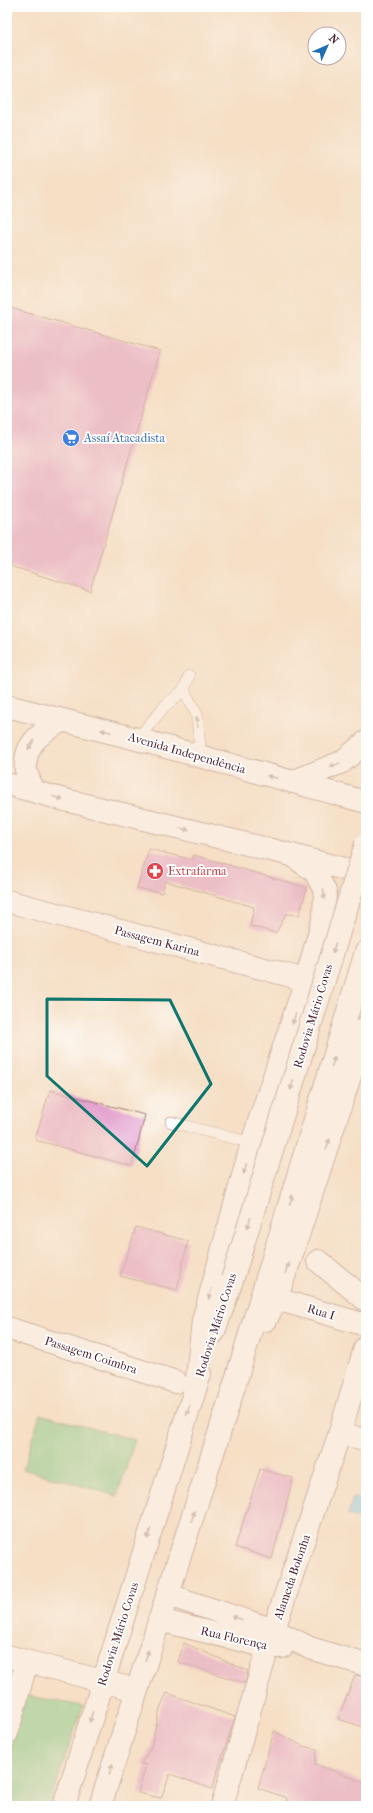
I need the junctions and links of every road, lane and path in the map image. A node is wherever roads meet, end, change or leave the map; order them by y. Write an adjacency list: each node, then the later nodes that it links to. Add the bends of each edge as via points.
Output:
1 (189, 676): 2 (lane)
2 (184, 690): 5 (lane, via 165,706); 7 (lane, one-way to 2, via 197,715)
3 (7, 706): 4 (main road, Avenida Independência)
4 (62, 720): 5 (main road, Avenida Independência, one-way to 4); 10 (main road, one-way to 10, via 37,737 28,750 26,770)
5 (137, 739): 7 (main road, Avenida Independência)
6 (366, 742): 8 (main road, one-way to 8, via 342,762)
7 (201, 758): 8 (main road, Avenida Independência, one-way to 7)
8 (292, 782): 11 (main road, Avenida Independência)
9 (7, 784): 10 (main road)
10 (34, 791): 13 (main road, one-way to 13)
11 (366, 802)
12 (366, 844): 27 (main road, Rodovia Mário Covas, one-way to 27, bridge, via 232,1280)
13 (292, 855): 14 (main road); 17 (main road, one-way to 17, via 316,872 325,891 324,916)
14 (366, 875)
15 (7, 901): 17 (main road, Passagem Karina)
16 (366, 952): 22 (main road, one-way to 16)
17 (306, 980): 20 (main road, one-way to 20)
18 (366, 1027): 22 (main road, one-way to 18)
19 (171, 1122): 20 (lane)
20 (252, 1143): 27 (main road, one-way to 27)
21 (318, 1260): 23 (main road)
22 (270, 1295): 24 (main road, Rua I); 30 (main road, one-way to 22, via 232,1393)
23 (366, 1300)
24 (366, 1325)
25 (7, 1328): 27 (main road, Passagem Coimbra)
26 (365, 1348): 28 (main road, Alameda Bolonha)
27 (186, 1384): 35 (main road, Rodovia Mário Covas, one-way to 35)
28 (340, 1432): 29 (main road); 32 (main road, Alameda Bolonha)
29 (366, 1441)
30 (168, 1595): 31 (main road); 32 (main road, Rua Florença, one-way to 30)
31 (159, 1620): 32 (main road, Rua Florença); 36 (main road, one-way to 31)
32 (271, 1638): 34 (main road, Rua Florença); 40 (main road, Alameda Bolonha)
33 (17, 1658): 35 (main road); 37 (main road)
34 (366, 1665)
35 (103, 1680): 36 (main road); 38 (main road, Rodovia Mário Covas, one-way to 38)
36 (136, 1690): 39 (main road, one-way to 36)
37 (7, 1733)
38 (64, 1806)
39 (100, 1806)
40 (222, 1806)

